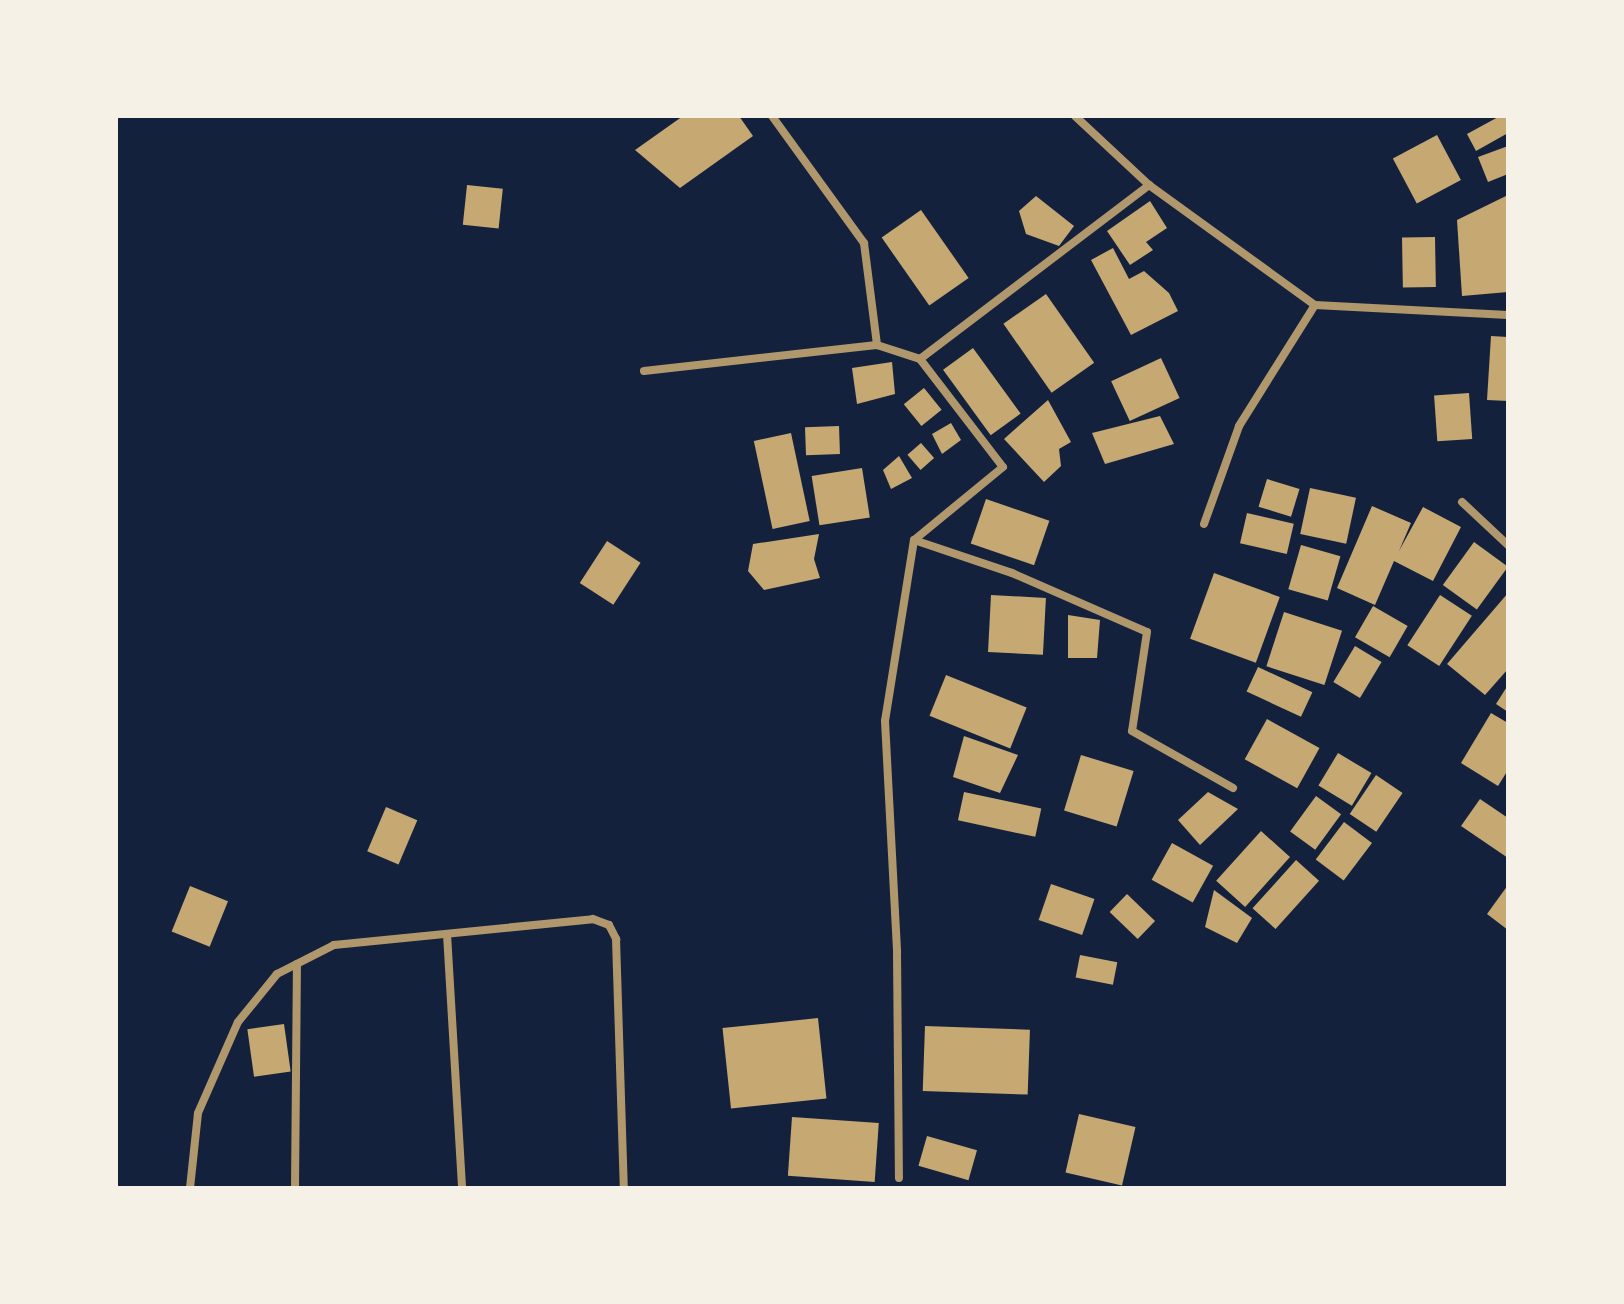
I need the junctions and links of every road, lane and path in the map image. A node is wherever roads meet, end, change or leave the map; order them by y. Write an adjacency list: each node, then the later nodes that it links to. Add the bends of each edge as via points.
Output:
1 (772, 116): 6 (street, via 864,243)
2 (1075, 116): 3 (street)
3 (1149, 185): 4 (street); 7 (street)
4 (1315, 305): 5 (street); 10 (street, via 1239,426)
5 (1508, 315)
6 (877, 345): 7 (street); 8 (street)
7 (920, 359): 11 (street, via 1003,467)
8 (644, 371)
9 (1462, 502): 12 (street)
10 (1204, 524)
11 (914, 540): 13 (street, via 1012,573 1147,632 1132,731); 16 (street, via 885,721 897,953)
12 (1508, 545)
13 (1233, 788)
14 (447, 934): 15 (street, via 334,945); 19 (street); 20 (street, via 593,919 609,925 616,939)
15 (297, 964): 17 (street, via 277,974 238,1022 198,1113); 18 (street)
16 (899, 1178)
17 (190, 1188)
18 (295, 1188)
19 (462, 1188)
20 (624, 1188)

